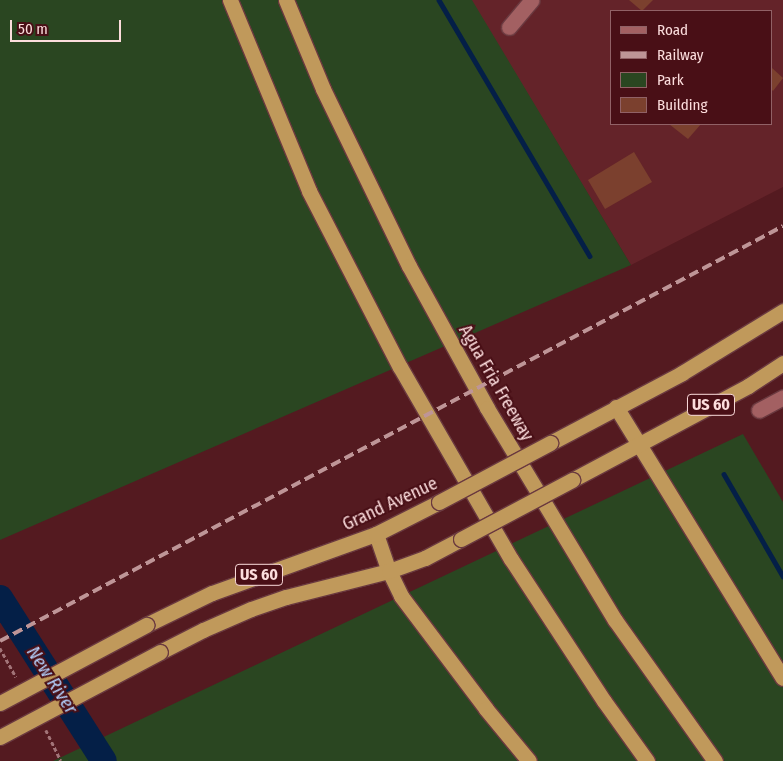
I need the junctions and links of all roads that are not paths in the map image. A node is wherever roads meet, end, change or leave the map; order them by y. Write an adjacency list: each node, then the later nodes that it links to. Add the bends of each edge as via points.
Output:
1 (230, 0): 17 (highway, via 309,191 400,367 511,559)
2 (286, 0): 18 (highway, Agua Fria Freeway, via 323,88 409,266 487,408 615,620)
3 (532, 0): 4 (street)
4 (509, 27)
5 (783, 312): 8 (highway, Grand Avenue / US 60, via 690,368)
6 (783, 363): 10 (highway, US 60, via 748,386)
7 (783, 397): 9 (street)
8 (616, 407): 10 (highway); 11 (highway, Grand Avenue / US 60, bridge)
9 (759, 410)
10 (638, 444): 12 (highway, US 60, bridge, via 425,558); 13 (highway)
11 (376, 534): 12 (highway); 14 (highway, Grand Avenue / US 60, bridge, via 212,593)
12 (389, 571): 15 (highway, US 60, bridge, via 268,603 203,630); 16 (highway, via 401,596 427,632)
13 (783, 678)
14 (0, 703)
15 (0, 738)
16 (529, 761)
17 (647, 761)
18 (715, 761)

